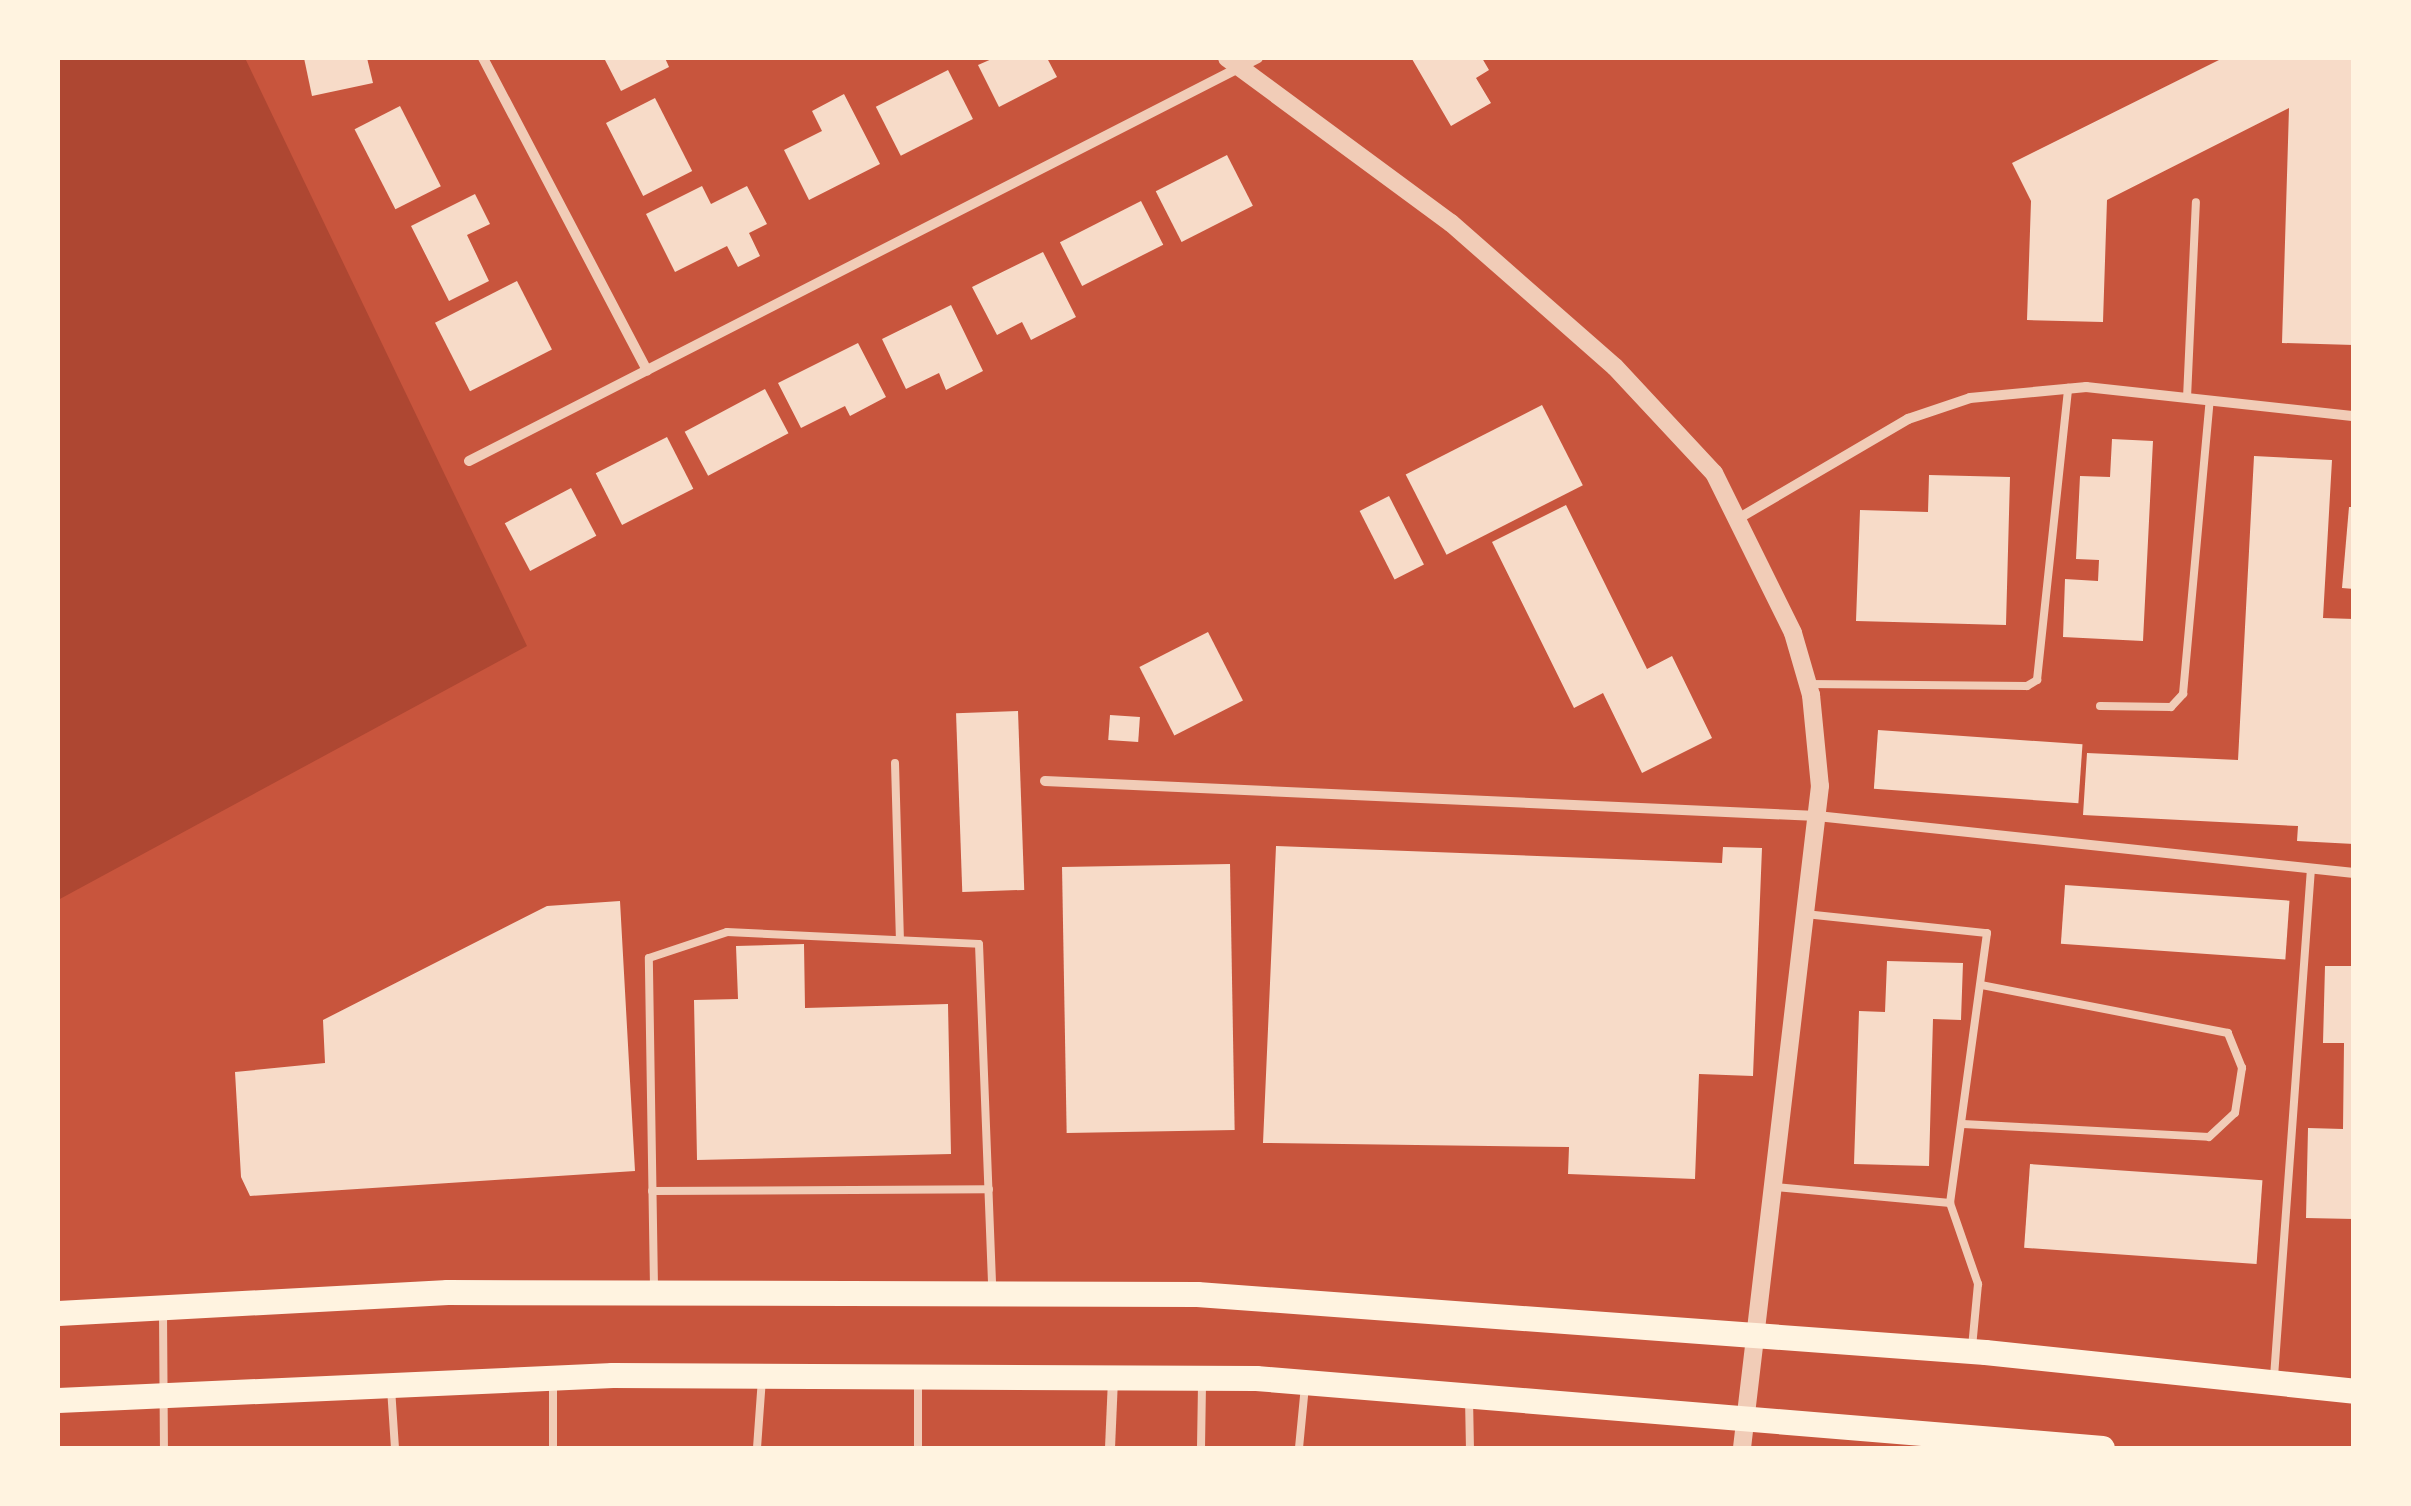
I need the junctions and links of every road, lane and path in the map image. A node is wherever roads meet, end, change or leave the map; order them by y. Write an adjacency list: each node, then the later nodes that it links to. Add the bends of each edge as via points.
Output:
1 (483, 58): 5 (street)
2 (1258, 58): 3 (street)
3 (1234, 62): 5 (street); 11 (street, via 1451,223 1615,367 1714,472)
4 (2196, 202): 7 (lane)
5 (647, 371): 10 (street)
6 (2068, 388): 7 (street); 11 (street, via 1970,398 1908,419); 12 (lane, via 2037,680 2027,686)
7 (2187, 398): 8 (street)
8 (2210, 400): 9 (street); 13 (lane, via 2183,694 2170,707)
9 (2354, 416)
10 (468, 460)
11 (1741, 517): 12 (street, via 1793,633)
12 (1808, 684): 16 (street, via 1820,786)
13 (2100, 706)
14 (895, 763): 20 (lane)
15 (1045, 782): 16 (street)
16 (1817, 816): 17 (street); 19 (street)
17 (2311, 868): 18 (street); 39 (lane)
18 (2354, 873)
19 (1806, 914): 21 (lane, via 1987,933); 23 (street)
20 (900, 940): 24 (lane, via 979,944); 25 (lane, via 727,932 649,958)
21 (1981, 985): 22 (lane); 22 (lane, via 2228,1033 2242,1068 2235,1113 2209,1137)
22 (1964, 1124): 26 (lane)
23 (1773, 1187): 26 (lane); 31 (street)
24 (989, 1189): 25 (lane); 28 (lane)
25 (652, 1191): 27 (lane)
26 (1950, 1203): 32 (lane, via 1978,1284)
27 (654, 1292): 28 (main road); 29 (main road, via 447,1292)
28 (992, 1294): 31 (main road, via 1198,1294)
29 (164, 1308): 30 (main road); 42 (lane)
30 (58, 1313)
31 (1756, 1335): 32 (main road); 45 (street)
32 (1972, 1351): 39 (main road)
33 (762, 1376): 34 (main road); 36 (main road); 50 (lane)
34 (918, 1376): 35 (main road); 51 (lane)
35 (1114, 1377): 37 (main road); 52 (street)
36 (552, 1378): 40 (main road); 49 (lane)
37 (1202, 1378): 38 (main road); 53 (lane)
38 (1306, 1382): 43 (main road); 54 (lane)
39 (2274, 1382): 41 (main road)
40 (390, 1385): 42 (main road); 48 (lane)
41 (2354, 1391)
42 (164, 1395): 44 (main road); 47 (lane)
43 (1469, 1395): 45 (main road); 55 (lane)
44 (58, 1400)
45 (1745, 1418): 46 (main road); 56 (street)
46 (1985, 1443): 57 (main road)
47 (164, 1448)
48 (395, 1448)
49 (553, 1448)
50 (757, 1448)
51 (918, 1448)
52 (1110, 1448)
53 (1200, 1448)
54 (1299, 1448)
55 (1470, 1448)
56 (1742, 1448)
57 (2102, 1448)

